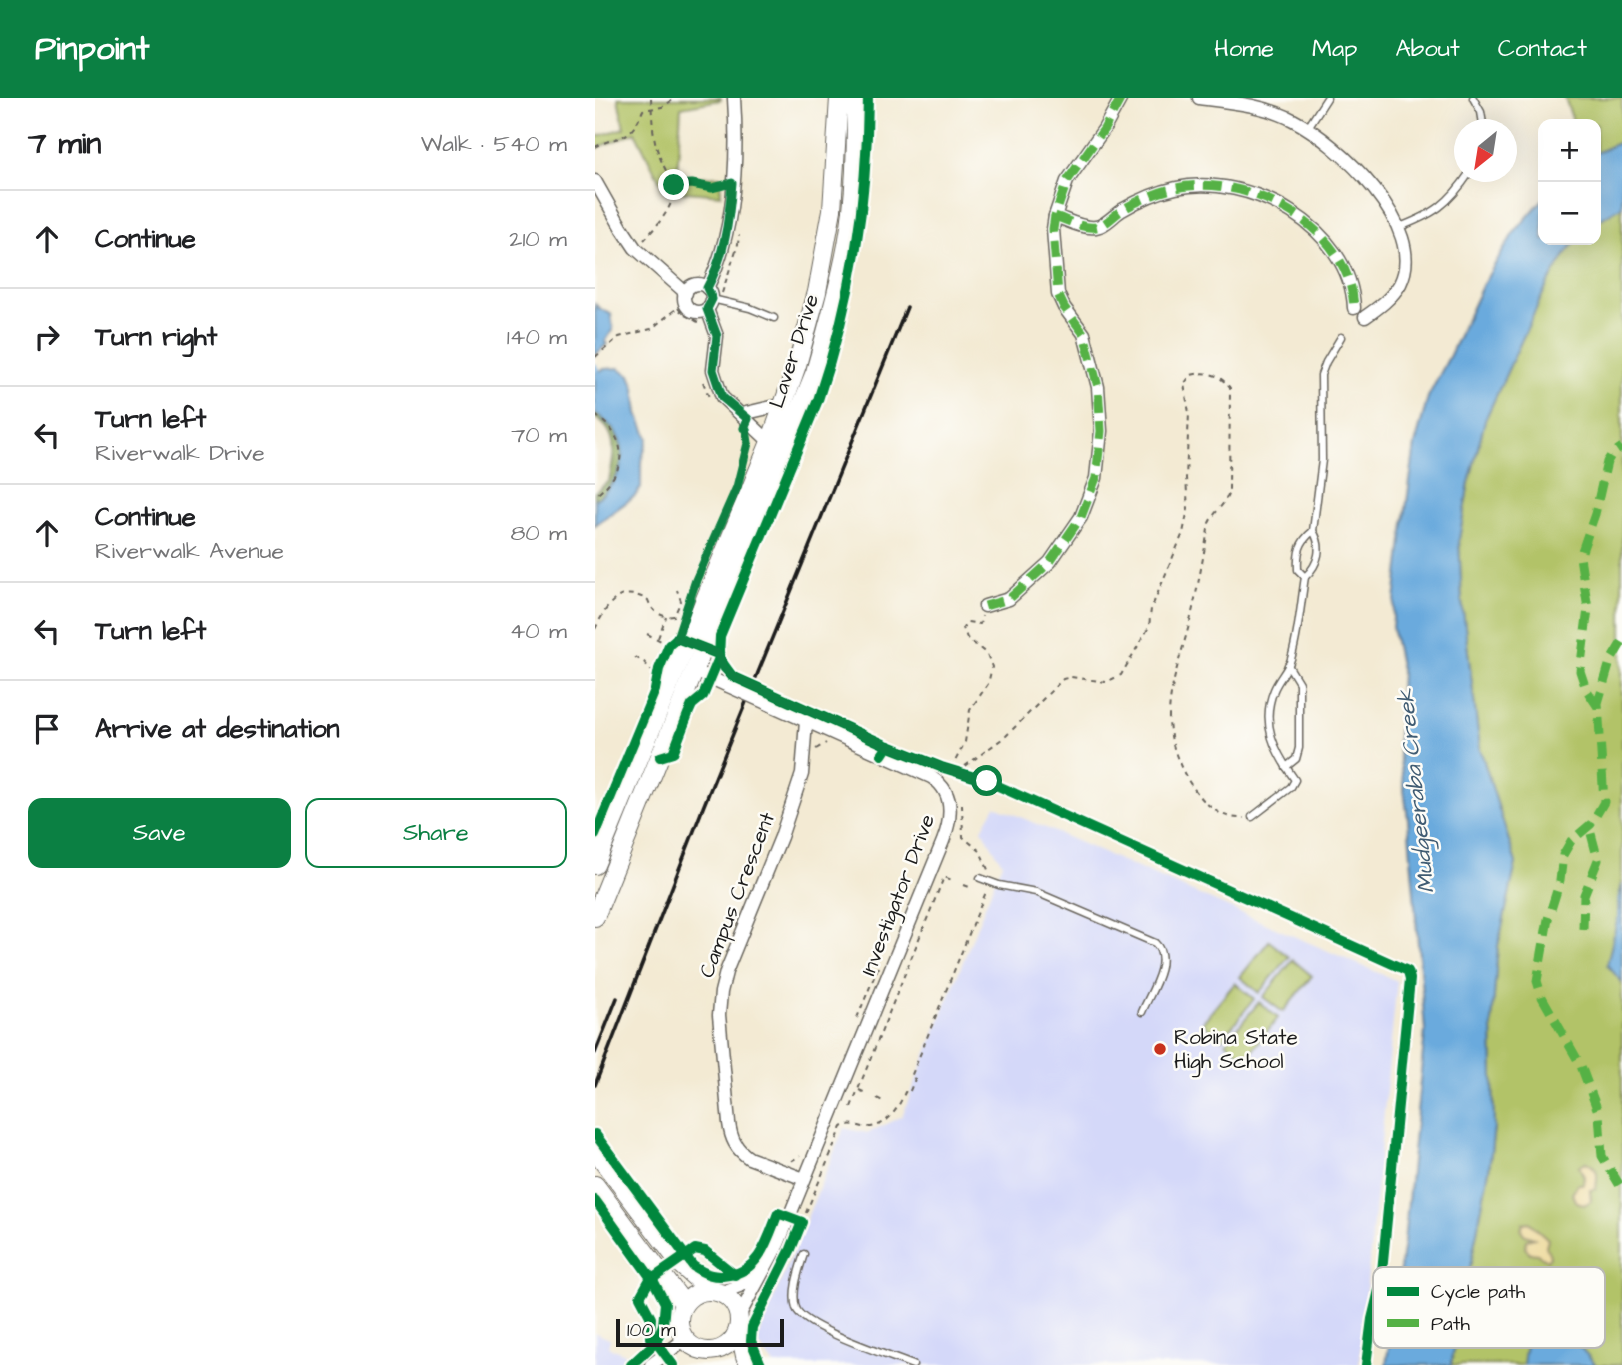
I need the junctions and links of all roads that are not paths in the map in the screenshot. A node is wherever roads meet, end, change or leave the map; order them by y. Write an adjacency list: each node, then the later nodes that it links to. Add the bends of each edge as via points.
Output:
1 (734, 98): 14 (street, via 736,126 726,240)
2 (839, 98): 20 (street, Laver Drive, via 832,210 817,292)
3 (856, 98): 27 (street, Laver Drive, via 849,229 832,312 815,372)
4 (1121, 98): 12 (street, via 1067,181)
5 (1199, 98): 9 (street, via 1250,105)
6 (1327, 98): 9 (lane)
7 (1473, 98): 8 (lane)
8 (1482, 119)
9 (1307, 129): 13 (street, via 1352,162)
10 (595, 181): 15 (street, via 635,248)
11 (1462, 182): 13 (lane, via 1428,216)
12 (1055, 216): 16 (street, via 1099,227 1137,202 1178,187 1253,193 1281,206 1324,238 1345,270); 25 (street, via 1058,294 1084,334 1098,387 1101,431 1096,478 1081,517 1050,562 1009,599)
13 (1397, 228): 18 (street, via 1405,264 1401,283)
14 (709, 299): 15 (street, via 695,312); 15 (street, via 695,285); 17 (lane); 21 (street, via 717,336 713,370 722,397)
15 (683, 301)
16 (1354, 308)
17 (774, 317)
18 (1365, 317)
19 (1342, 337): 23 (lane, via 1321,375 1322,460)
20 (785, 404): 21 (street); 22 (street, Laver Drive)
21 (745, 416): 22 (street)
22 (770, 442): 28 (street, Laver Drive, via 687,642)
23 (1313, 531): 24 (lane, via 1319,555); 24 (lane, via 1303,539 1297,556 1298,570)
24 (1305, 577): 26 (lane)
25 (985, 606)
26 (1288, 665): 32 (lane, via 1274,689 1269,710 1269,732); 32 (lane, via 1299,683 1299,748 1296,759)
27 (703, 675): 28 (street, Laver Drive); 29 (street, Investigator Drive, bridge)
28 (675, 687): 34 (street, Laver Drive); 35 (street, Laver Drive)
29 (806, 721): 30 (street, Investigator Drive); 31 (street, Campus Crescent)
30 (825, 738): 31 (street, Campus Crescent); 41 (street, Investigator Drive, via 937,781 946,792 950,814 943,841)
31 (810, 751): 41 (street, Campus Crescent, via 787,822 726,972 719,1015 733,1140 749,1158)
32 (1286, 767): 33 (lane, via 1295,780 1291,787)
33 (1252, 817)
34 (599, 848): 36 (street, Laver Drive)
35 (620, 857): 36 (lane); 38 (street, Laver Drive)
36 (598, 872)
37 (980, 878): 39 (lane, via 1036,892 1155,943 1163,960)
38 (595, 917)
39 (1142, 1012)
40 (597, 1154): 45 (street, via 682,1266)
41 (804, 1179): 44 (street, Investigator Drive, via 796,1223)
42 (595, 1185): 46 (street)
43 (804, 1254): 53 (lane, via 795,1293 799,1315 822,1329)
44 (766, 1269): 45 (street, via 742,1285); 47 (street, Investigator Drive)
45 (714, 1291): 46 (street, via 699,1292); 47 (street, via 730,1299)
46 (684, 1304): 48 (street, via 679,1322)
47 (739, 1322): 49 (street, via 730,1343); 52 (street)
48 (685, 1339): 49 (street, via 698,1349); 50 (street)
49 (715, 1351): 51 (street)
50 (651, 1365)
51 (728, 1365)
52 (750, 1365)
53 (913, 1365)

